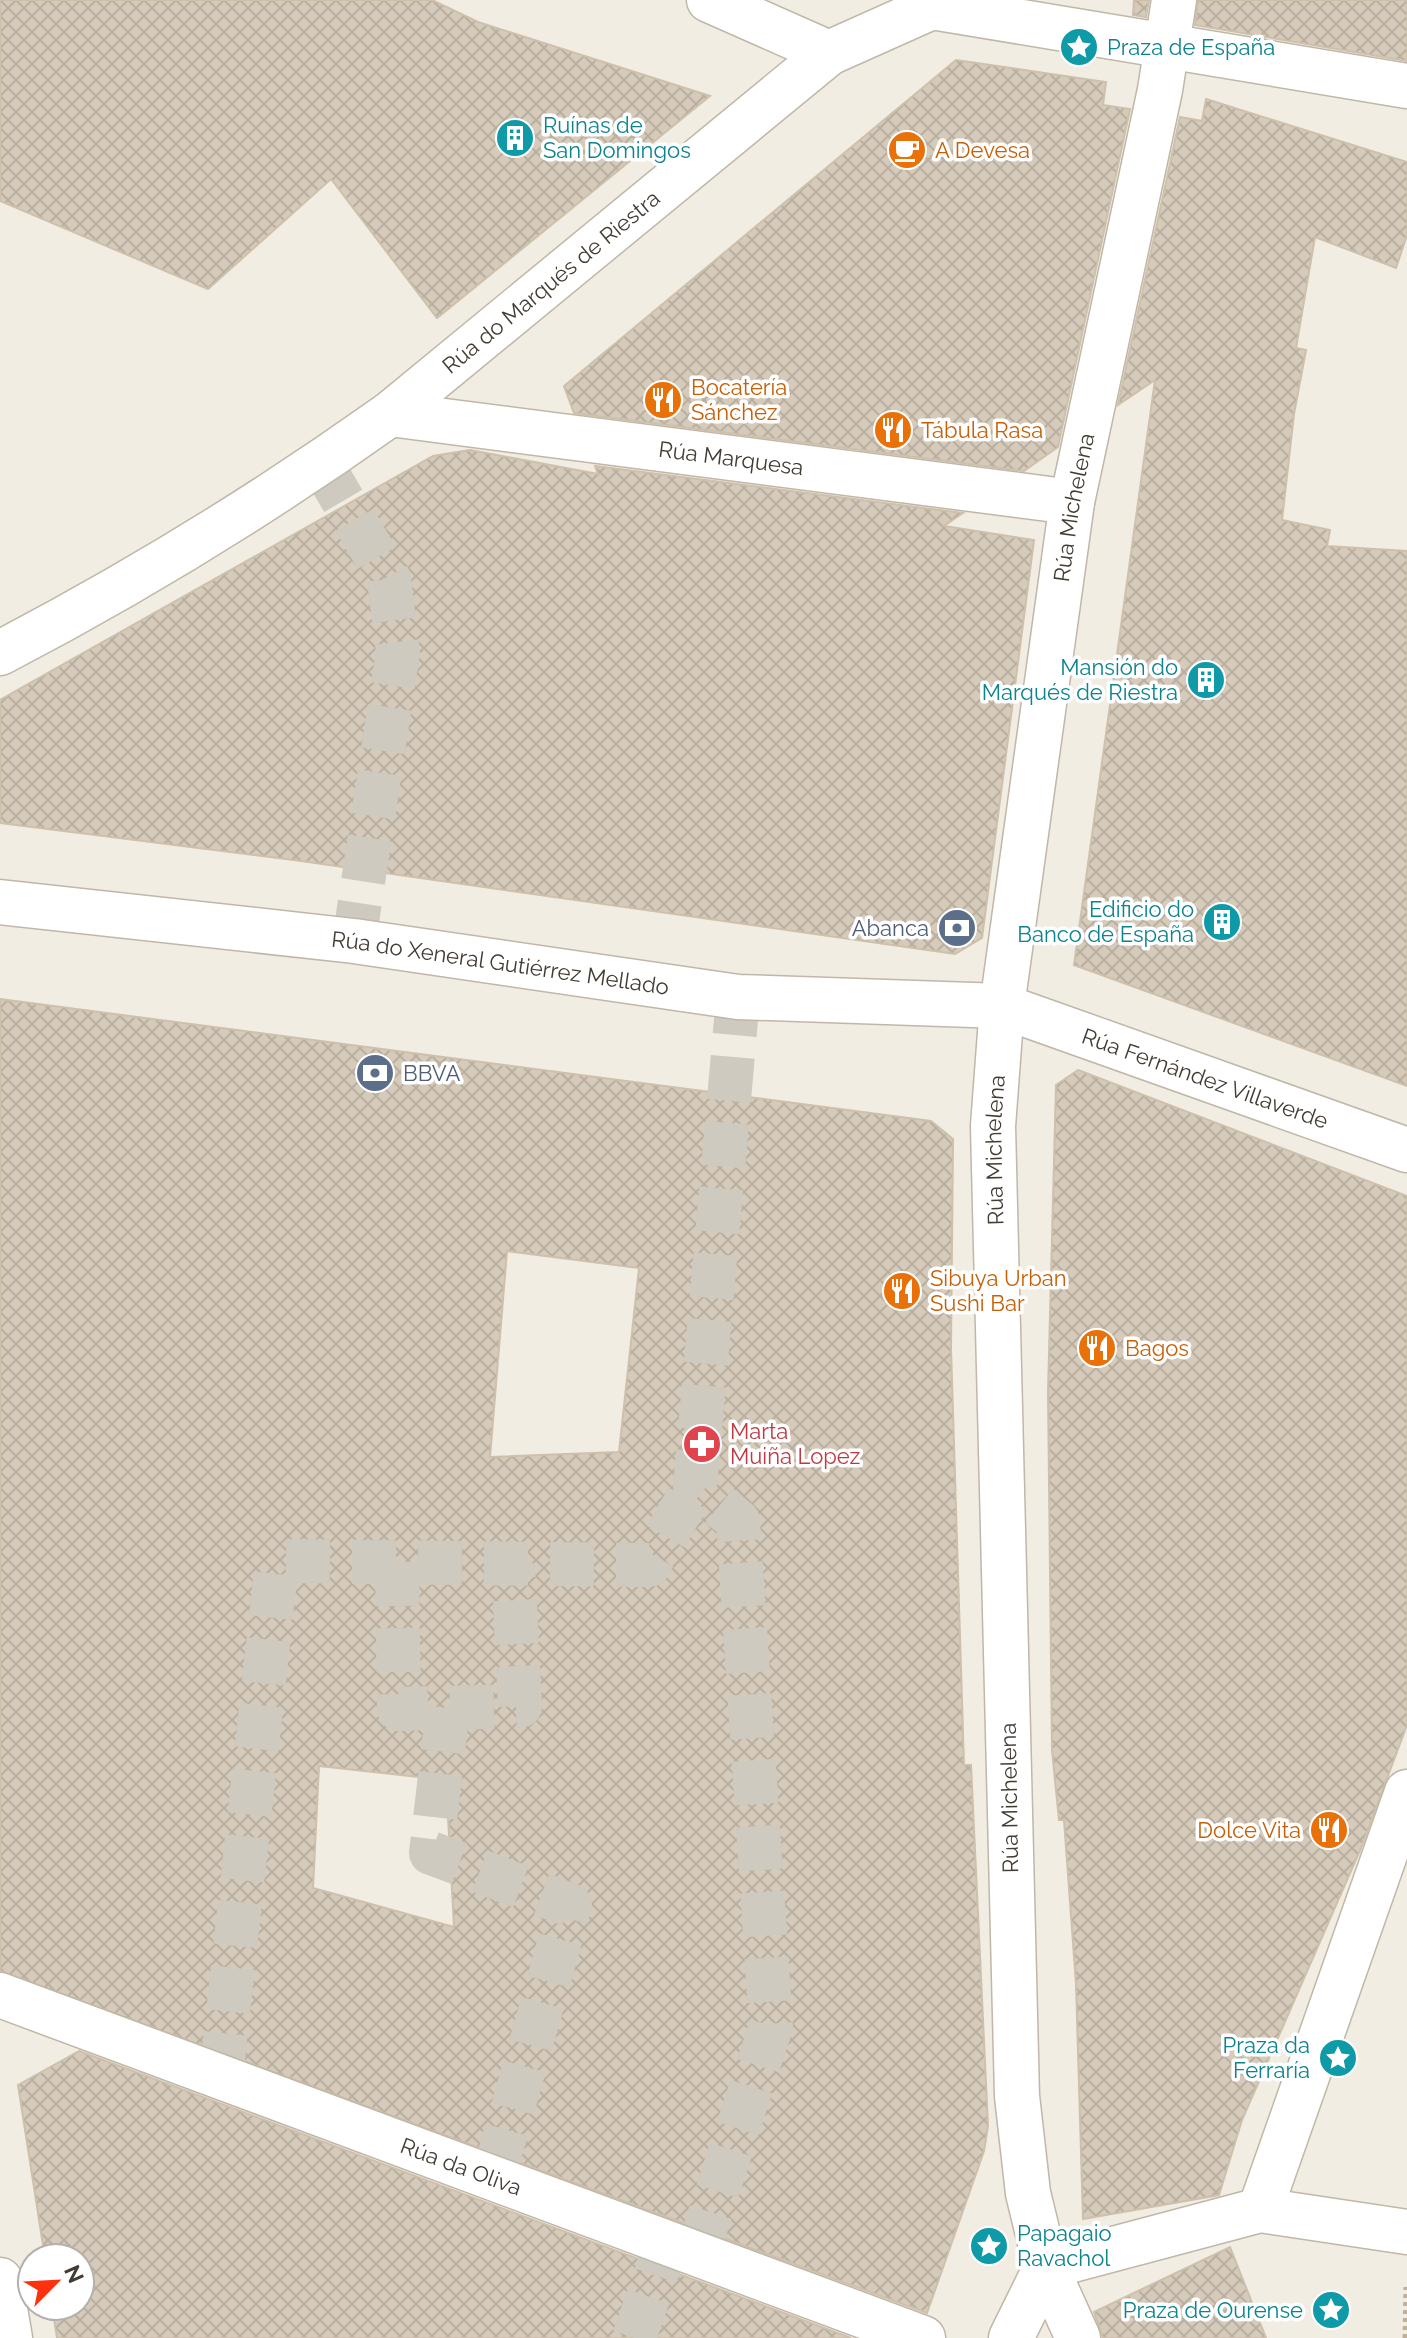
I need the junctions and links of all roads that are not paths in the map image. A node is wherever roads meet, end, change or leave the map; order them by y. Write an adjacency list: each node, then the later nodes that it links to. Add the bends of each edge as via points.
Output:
1 (709, 0): 4 (street)
2 (1174, 0): 3 (street, Rúa Michelena)
3 (1169, 46): 4 (street, Rúa do Marqués de Riestra, via 932,7); 5 (street, Rúa do Marqués de Riestra); 7 (street, Rúa Michelena)
4 (829, 53): 6 (street, Rúa do Marqués de Riestra)
5 (1407, 86)
6 (390, 414): 7 (street, Rúa Marquesa); 8 (street, Rúa do Marqués de Riestra, via 128,586)
7 (1072, 502): 10 (street, Rúa Michelena)
8 (0, 653)
9 (0, 902): 10 (street, Rúa do Xeneral Gutiérrez Mellado, via 354,941 738,997)
10 (1002, 1006): 11 (street, Rúa Fernández Villaverde); 16 (street, Rúa Michelena, via 993,1126 1017,2096 1028,2193)
11 (1407, 1150)
12 (1404, 1809): 14 (street)
13 (0, 1995): 19 (street, Rúa da Oliva)
14 (1260, 2210): 15 (street); 16 (street)
15 (1407, 2232)
16 (1046, 2267): 20 (street); 21 (street, Rúa Michelena)
17 (0, 2280): 18 (street)
18 (10, 2338)
19 (923, 2338)
20 (1011, 2338)
21 (1078, 2338)

